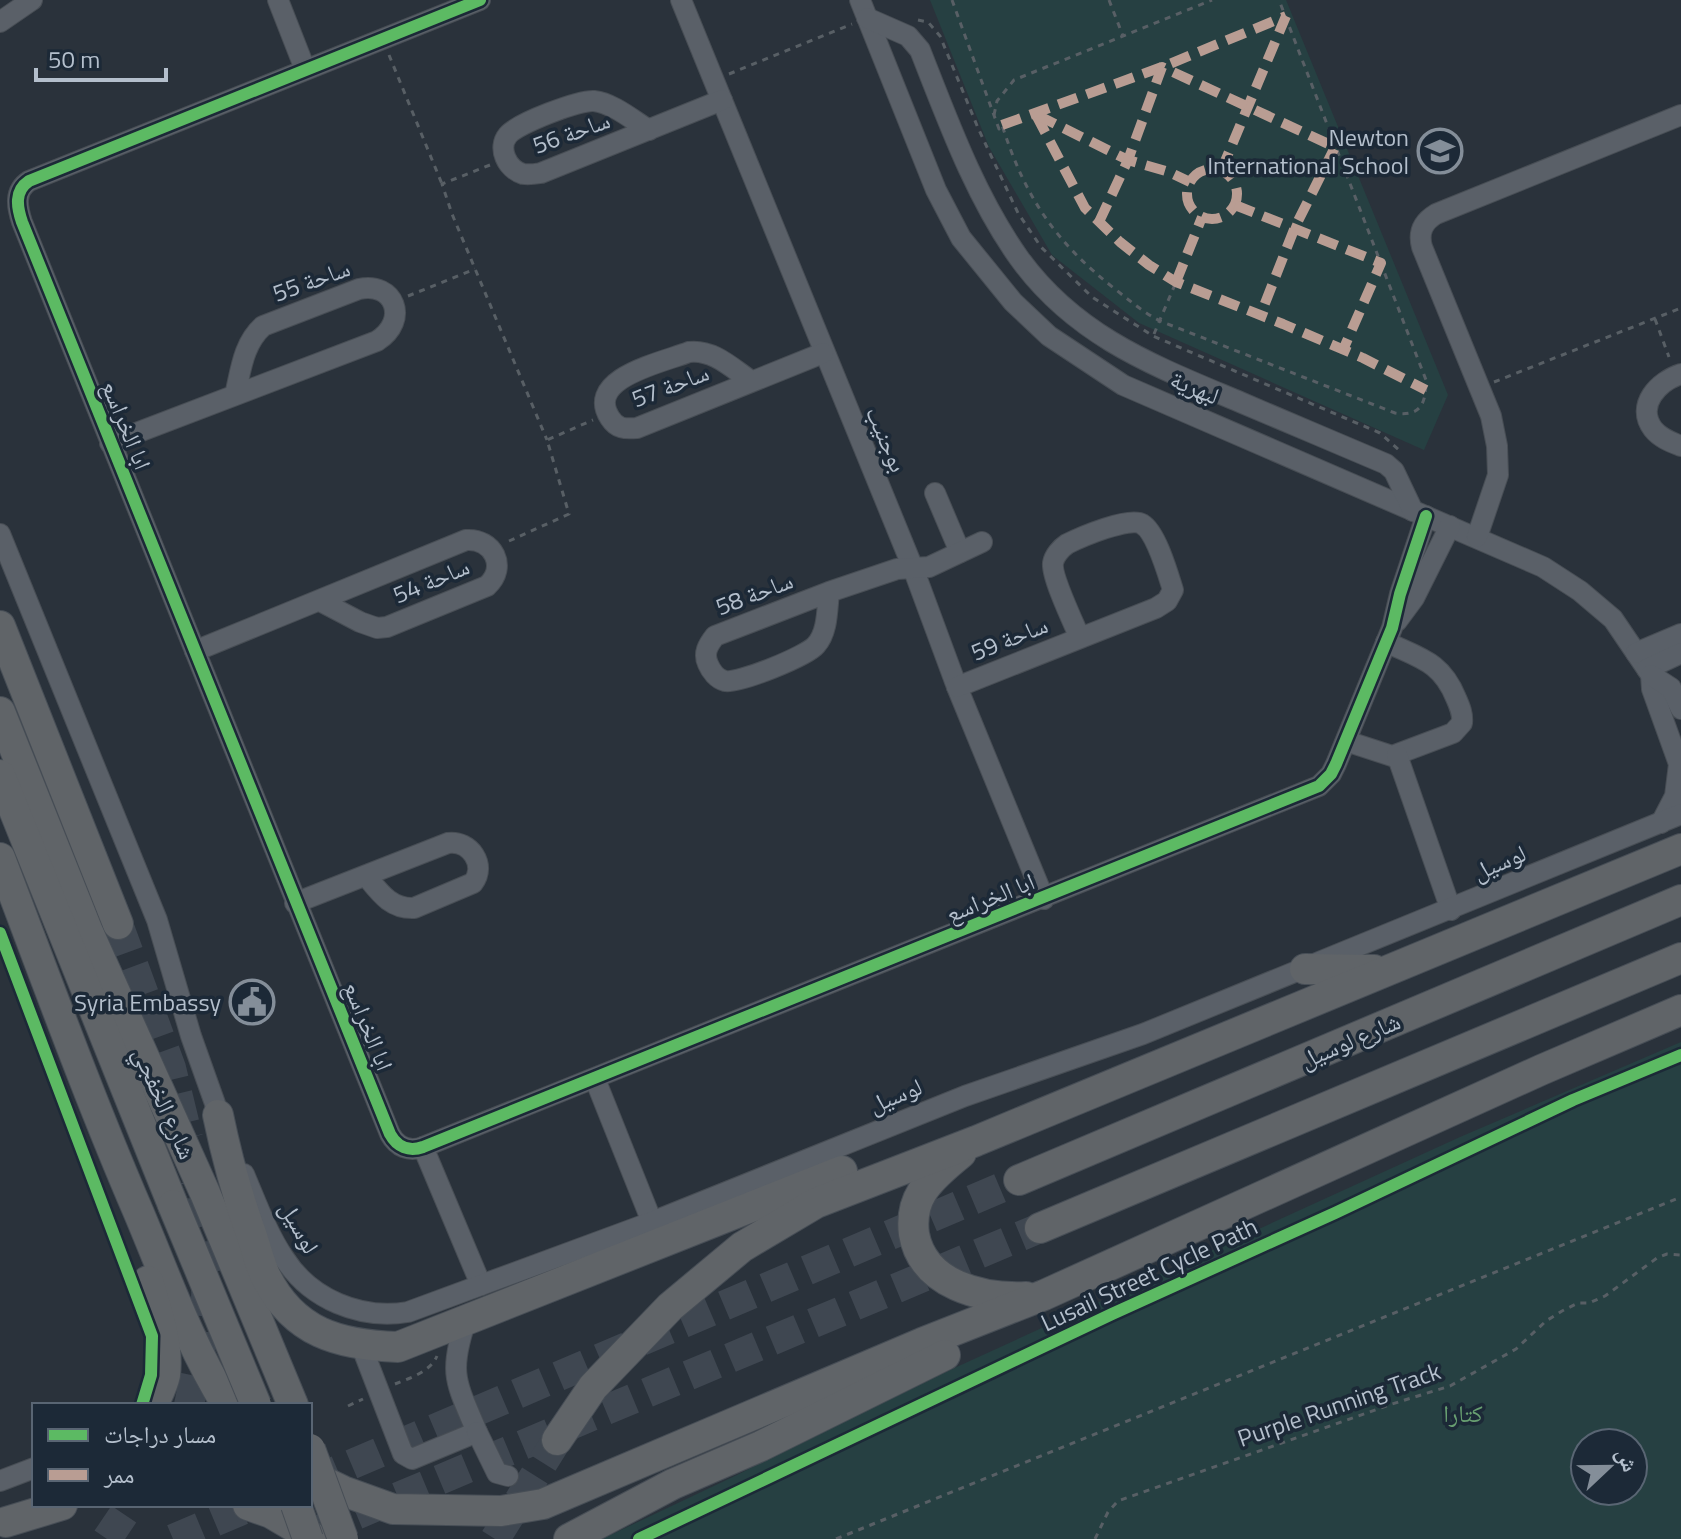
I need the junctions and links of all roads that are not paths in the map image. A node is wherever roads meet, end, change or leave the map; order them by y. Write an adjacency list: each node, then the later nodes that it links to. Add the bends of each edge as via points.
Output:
1 (32, 0): 7 (street)
2 (278, 0): 8 (street)
3 (480, 0): 5 (street, ابا الخراسع)
4 (681, 0): 9 (street, بوجنيب)
5 (442, 7): 8 (street, ابا الخراسع, via 382,39)
6 (864, 9): 12 (street, via 908,36 920,50 975,181 1020,260); 14 (street, لبهرية, via 936,190 961,238 1013,302)
7 (0, 22)
8 (305, 69): 20 (street, ابا الخراسع, via 29,181 20,191 22,222)
9 (722, 100): 11 (street, ساحة 56); 13 (street, بوجنيب)
10 (1681, 115): 26 (street, via 1425,222 1422,247 1494,431 1498,475)
11 (649, 130): 11 (street, ساحة 56, via 597,101 583,102 517,127 503,145 505,159 526,175 541,173)
12 (1101, 336): 14 (street); 16 (street)
13 (823, 353): 17 (street, ساحة 57); 29 (street, بوجنيب)
14 (1101, 373): 19 (street, لبهرية)
15 (1679, 375): 21 (street, via 1652,393 1647,415 1655,432)
16 (1183, 378): 19 (street); 23 (street, via 1386,464)
17 (751, 381): 17 (street, ساحة 57, via 710,354 689,352 617,380 604,401 615,425 637,428)
18 (235, 395): 18 (street, ساحة 55, via 244,355 263,326 369,287 392,303 395,325 377,341); 20 (street)
19 (1161, 401): 23 (street, لبهرية)
20 (110, 443): 36 (street, ابا الخراسع)
21 (1681, 446)
22 (935, 493): 28 (street)
23 (1420, 513): 24 (street, لبهرية); 34 (street, ابا الخراسع)
24 (1450, 526): 26 (street, لبهرية); 34 (street, ابا الخراسع)
25 (0, 534): 61 (street, شارع الخفجي, via 157,920)
26 (1477, 537): 38 (street, لبهرية, via 1543,567 1580,591 1613,619)
27 (982, 542): 28 (street, ساحة 58)
28 (960, 552): 29 (street, ساحة 58, via 929,567)
29 (913, 568): 30 (street, ساحة 58); 39 (street, بوجنيب)
30 (829, 592): 30 (street, ساحة 58, via 823,633 807,654 726,681 706,662 707,646 715,636)
31 (320, 601): 31 (street, ساحة 54, via 368,626 387,627 487,586 497,563 492,549 466,540); 36 (street, ساحة 54)
32 (0, 626): 54 (highway)
33 (1681, 634): 38 (street)
34 (1389, 635): 42 (street, ابا الخراسع); 43 (street, via 1440,670 1462,716 1453,733)
35 (1080, 638): 35 (street, ساحة 59, via 1054,572 1057,553 1125,521 1145,525 1171,595 1156,608); 39 (street, ساحة 59)
36 (195, 651): 52 (street, ابا الخراسع)
37 (1681, 653): 38 (street)
38 (1645, 666): 40 (street, لبهرية, via 1671,688); 46 (street, لبهرية, via 1679,764 1675,796)
39 (957, 687): 50 (street, بوجنيب)
40 (1681, 709)
41 (0, 712): 76 (highway, شارع الخفجي, via 88,932)
42 (1346, 741): 43 (street); 50 (street, ابا الخراسع, via 1331,774 1319,786)
43 (1397, 755): 53 (street)
44 (0, 775): 75 (highway, شارع الخفجي, bridge)
45 (1681, 814): 46 (street, لوسيل)
46 (1661, 823): 53 (street, لوسيل)
47 (1681, 849): 57 (highway)
48 (0, 858): 64 (highway)
49 (367, 877): 49 (street, via 393,904 414,908 473,883 479,869 468,847 456,842); 52 (street)
50 (1044, 899): 59 (street, ابا الخراسع)
51 (1681, 900): 65 (highway, شارع لوسيل)
52 (295, 903): 63 (street, ابا الخراسع, via 390,1134 403,1147)
53 (1451, 910): 56 (street, لوسيل)
54 (118, 924)
55 (1681, 958): 68 (highway)
56 (1305, 969): 57 (highway); 67 (street, لوسيل, via 1143,1034 939,1106)
57 (1388, 970): 60 (highway)
58 (1681, 1010): 66 (highway)
59 (595, 1079): 63 (street, ابا الخراسع); 67 (street)
60 (1088, 1095): 62 (highway); 71 (highway, via 1001,1109)
61 (218, 1115): 69 (street, لوسيل, via 284,1258 318,1293 356,1310 396,1314); 72 (highway, via 233,1182 277,1294 320,1333)
62 (976, 1141): 70 (highway, via 922,1191 913,1219 920,1254 942,1278 971,1291 1014,1298); 78 (highway, via 816,1203 742,1247 670,1307 593,1387)
63 (423, 1147): 69 (street)
64 (121, 1174): 73 (highway, via 161,1328 165,1376); 74 (highway, via 168,1289)
65 (1019, 1180)
66 (1222, 1216): 70 (highway); 92 (highway, via 1159,1257 673,1484)
67 (652, 1222): 69 (street, لوسيل)
68 (1040, 1228)
69 (481, 1285)
70 (1044, 1295): 81 (highway, via 543,1504 501,1511 393,1509)
71 (466, 1320): 72 (highway, via 398,1347); 77 (street, via 455,1352 456,1382)
72 (361, 1345): 77 (street, via 403,1454 412,1459)
73 (154, 1403)
74 (226, 1403)
75 (255, 1403)
76 (292, 1403)
77 (477, 1432): 82 (street, via 497,1473)
78 (557, 1440)
79 (312, 1454): 91 (highway, bridge)
80 (32, 1469): 83 (street)
81 (312, 1476)
82 (508, 1476)
83 (0, 1481)
84 (34, 1507): 88 (highway)
85 (55, 1507): 88 (highway)
86 (254, 1507): 90 (highway)
87 (297, 1507): 89 (highway, bridge)
88 (3, 1523)
89 (308, 1539)
90 (315, 1539)
91 (343, 1539)
92 (569, 1539)

